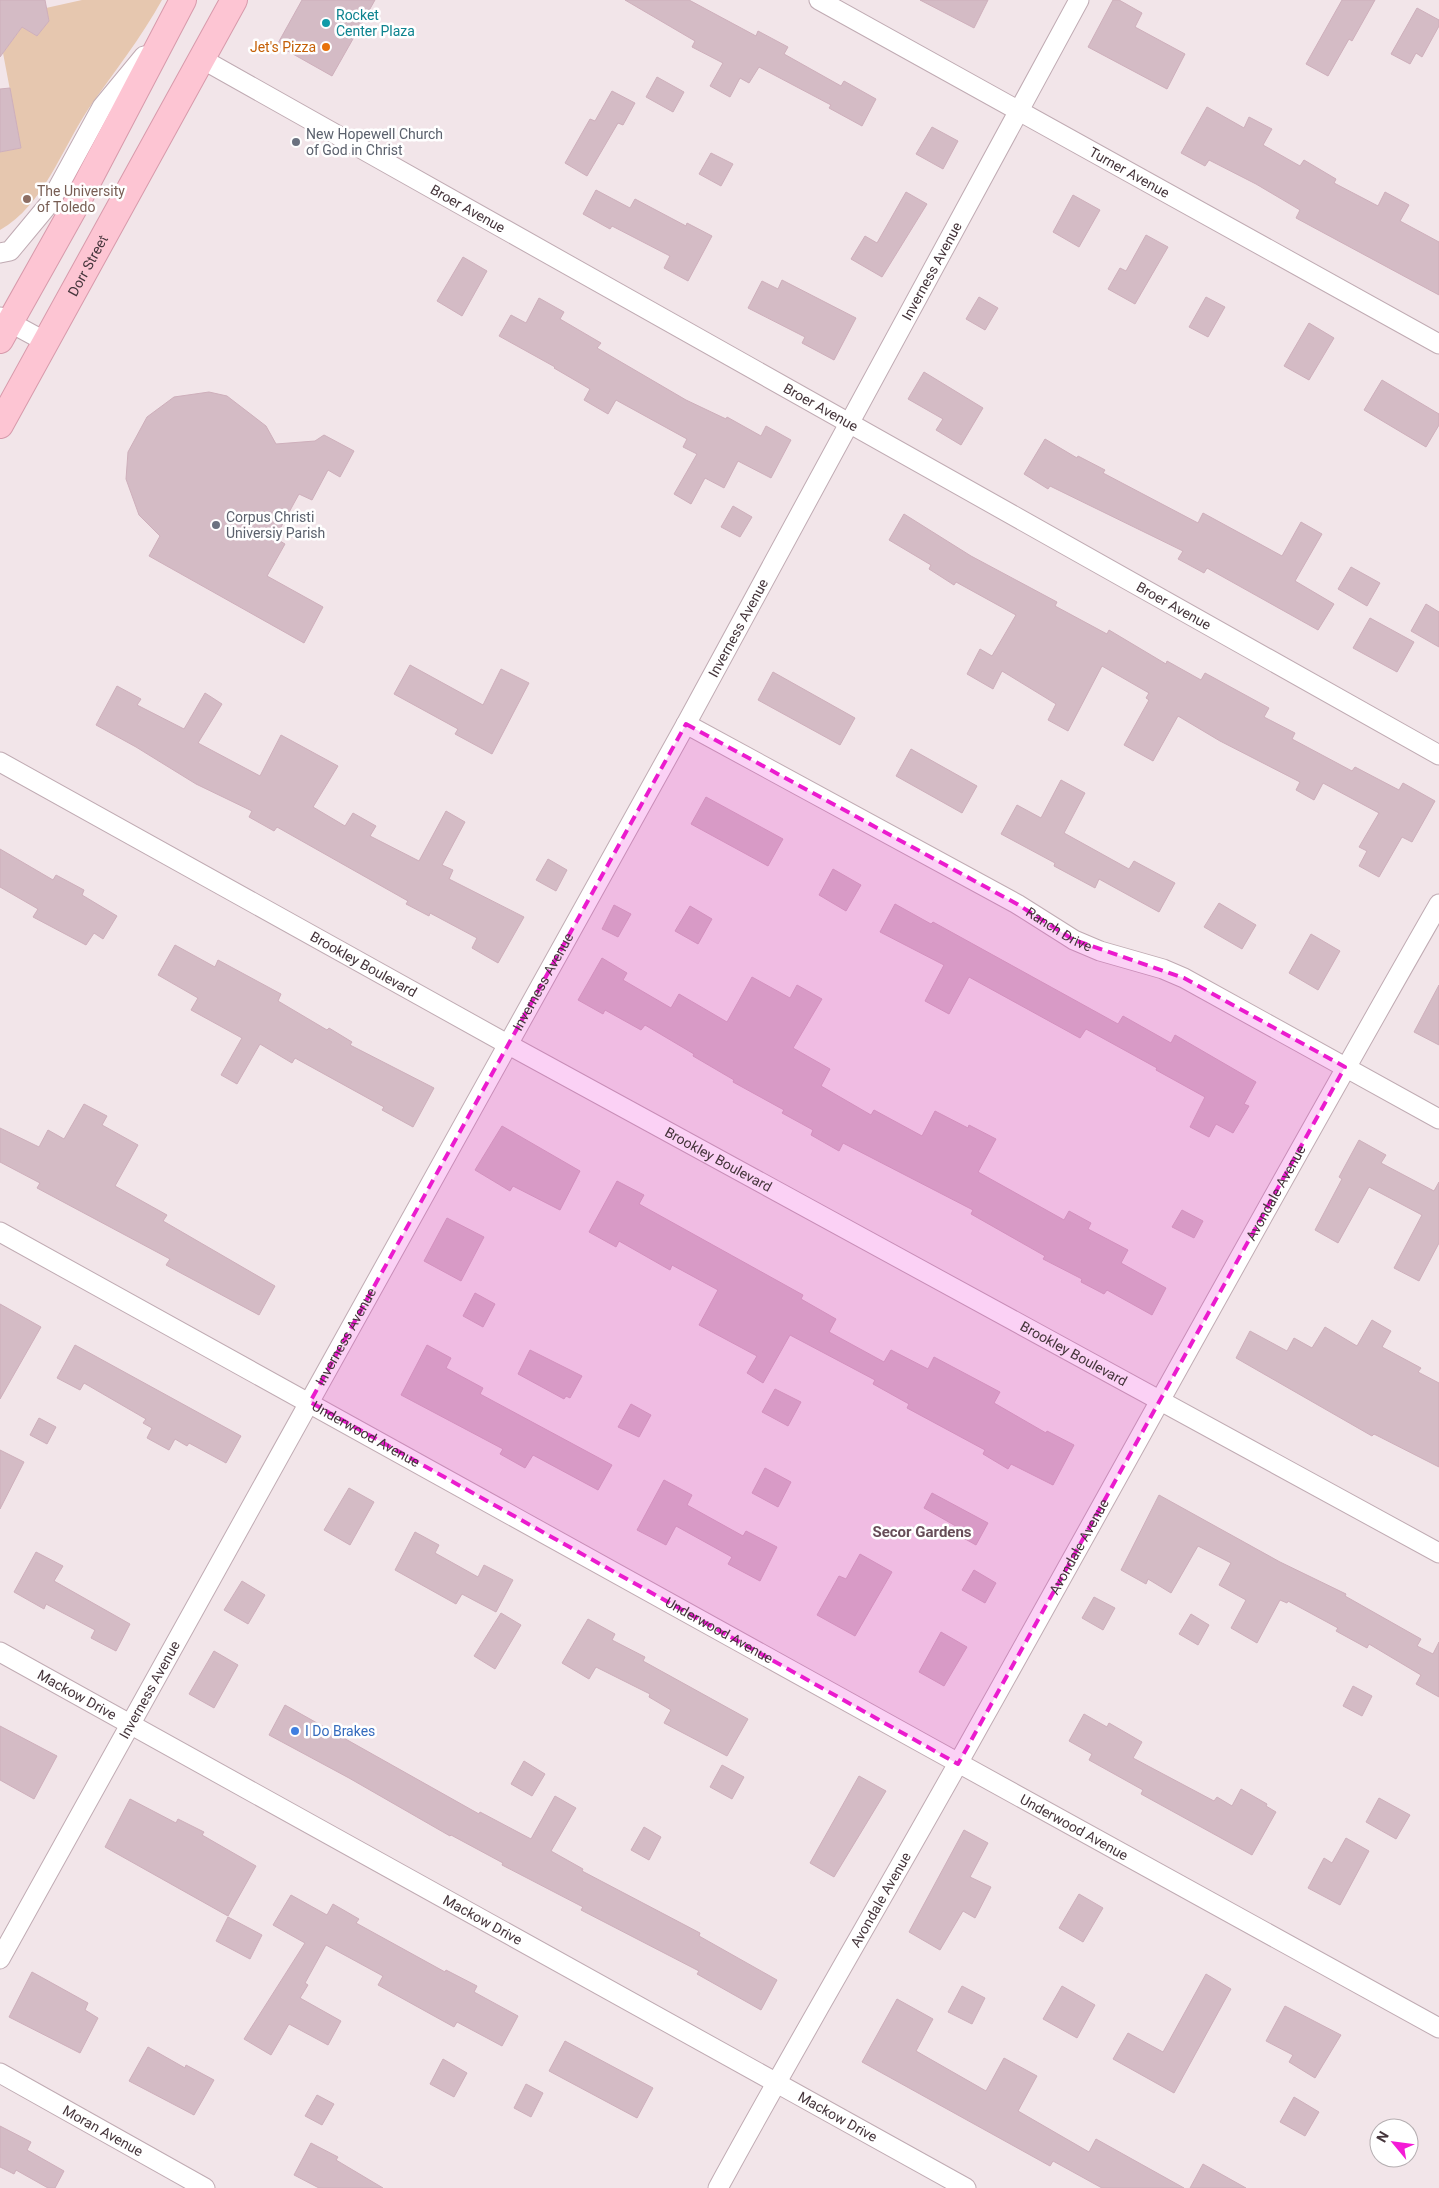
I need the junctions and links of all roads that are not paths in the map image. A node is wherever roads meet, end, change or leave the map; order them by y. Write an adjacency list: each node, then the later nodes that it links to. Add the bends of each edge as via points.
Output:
1 (183, 0): 5 (main road)
2 (234, 0): 6 (main road, Dorr Street)
3 (819, 0): 7 (street, Turner Avenue)
4 (1079, 0): 7 (street, Inverness Avenue)
5 (170, 24): 8 (street, via 102,107 50,204 10,251); 9 (main road, via 74,208)
6 (202, 59): 10 (main road, Dorr Street); 12 (street, Broer Avenue)
7 (1018, 109): 11 (street, Turner Avenue); 12 (street, Inverness Avenue)
8 (0, 253)
9 (3, 326): 10 (street)
10 (46, 342): 13 (main road, Dorr Street)
11 (1439, 344)
12 (848, 423): 14 (street, Inverness Avenue); 15 (street, Broer Avenue)
13 (0, 426)
14 (686, 724): 18 (street, Inverness Avenue); 19 (street, Ranch Drive, via 1017,904 1074,940 1184,978)
15 (1439, 755)
16 (0, 762): 18 (street, Brookley Boulevard)
17 (1439, 904): 19 (street, Avondale Avenue)
18 (509, 1045): 22 (street, Brookley Boulevard); 23 (street, Inverness Avenue)
19 (1345, 1067): 20 (street, Ranch Drive); 22 (street, Avondale Avenue)
20 (1439, 1119)
21 (0, 1232): 23 (street, Underwood Avenue)
22 (1161, 1400): 24 (street, Brookley Boulevard); 27 (street, Avondale Avenue)
23 (310, 1402): 26 (street, Inverness Avenue); 27 (street, Underwood Avenue)
24 (1439, 1554)
25 (0, 1652): 26 (street, Mackow Drive)
26 (131, 1724): 28 (street, Inverness Avenue); 31 (street, Mackow Drive)
27 (958, 1764): 29 (street, Underwood Avenue); 31 (street, Avondale Avenue)
28 (0, 1959)
29 (1439, 2028)
30 (0, 2074): 32 (street, Moran Avenue)
31 (775, 2082): 33 (street, Avondale Avenue); 34 (street, Mackow Drive)
32 (205, 2188)
33 (718, 2188)
34 (966, 2188)

